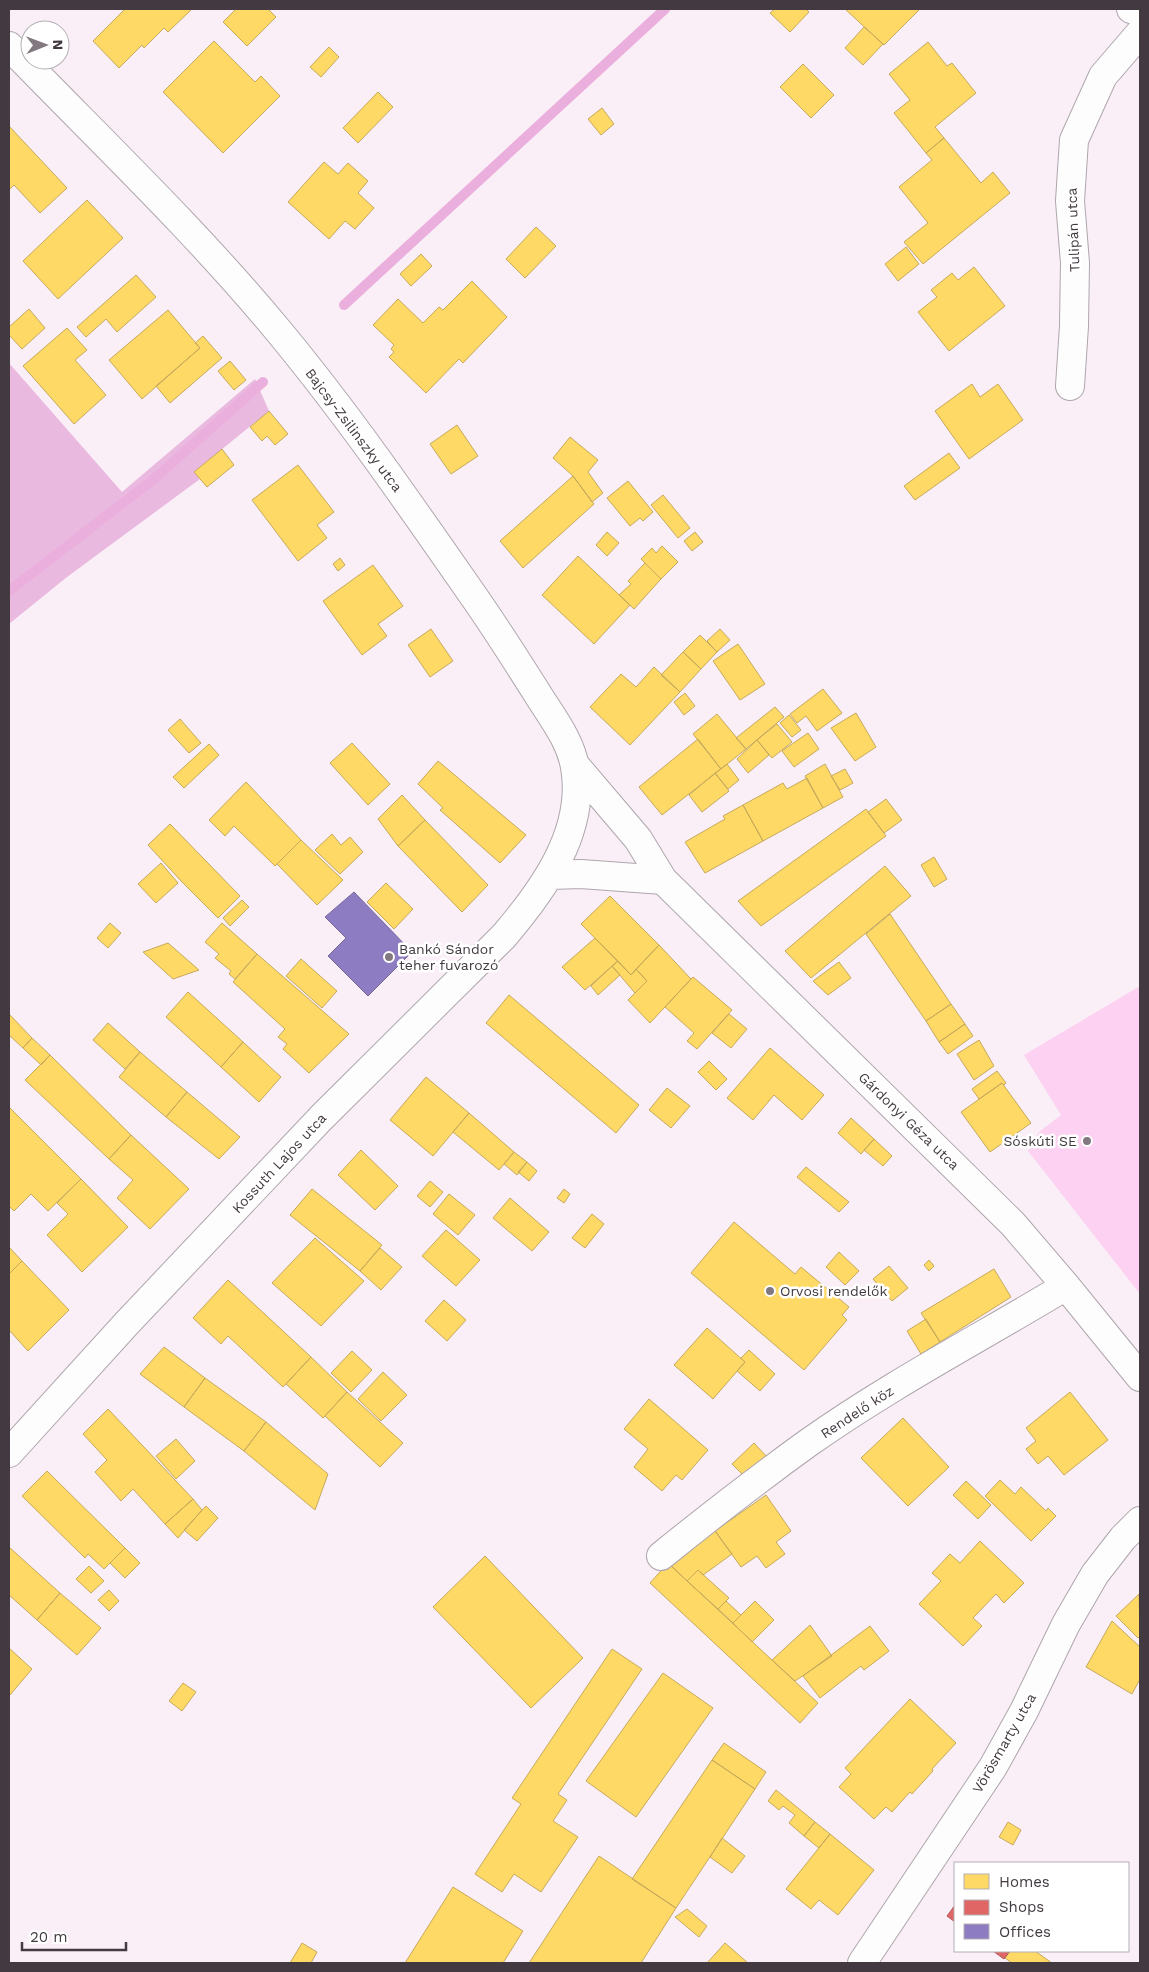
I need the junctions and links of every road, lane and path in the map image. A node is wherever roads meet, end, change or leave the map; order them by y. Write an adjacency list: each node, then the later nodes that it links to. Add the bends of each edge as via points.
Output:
1 (1131, 9): 2 (street)
2 (1140, 12)
3 (1140, 33): 5 (street, Tulipán utca, via 1103,76 1074,140 1070,201 1075,263 1074,326)
4 (9, 46): 6 (street, Bajcsy-Zsilinszky utca, via 194,237 312,373 409,503 501,635 564,736)
5 (1070, 386)
6 (575, 764): 7 (street, Bajcsy-Zsilinszky utca, via 577,794 574,820); 8 (street, Gárdonyi Géza utca, via 638,839)
7 (550, 875): 8 (street); 11 (street, Kossuth Lajos utca, via 504,936 321,1118)
8 (662, 880): 9 (street, Gárdonyi Géza utca, via 1013,1224)
9 (1066, 1286): 10 (street, Gárdonyi Géza utca); 13 (street, Rendelő köz, via 916,1374 809,1443)
10 (1140, 1377)
11 (9, 1453)
12 (1140, 1521): 14 (street, Vörösmarty utca, via 1095,1574 993,1767)
13 (661, 1556)
14 (862, 1963)

